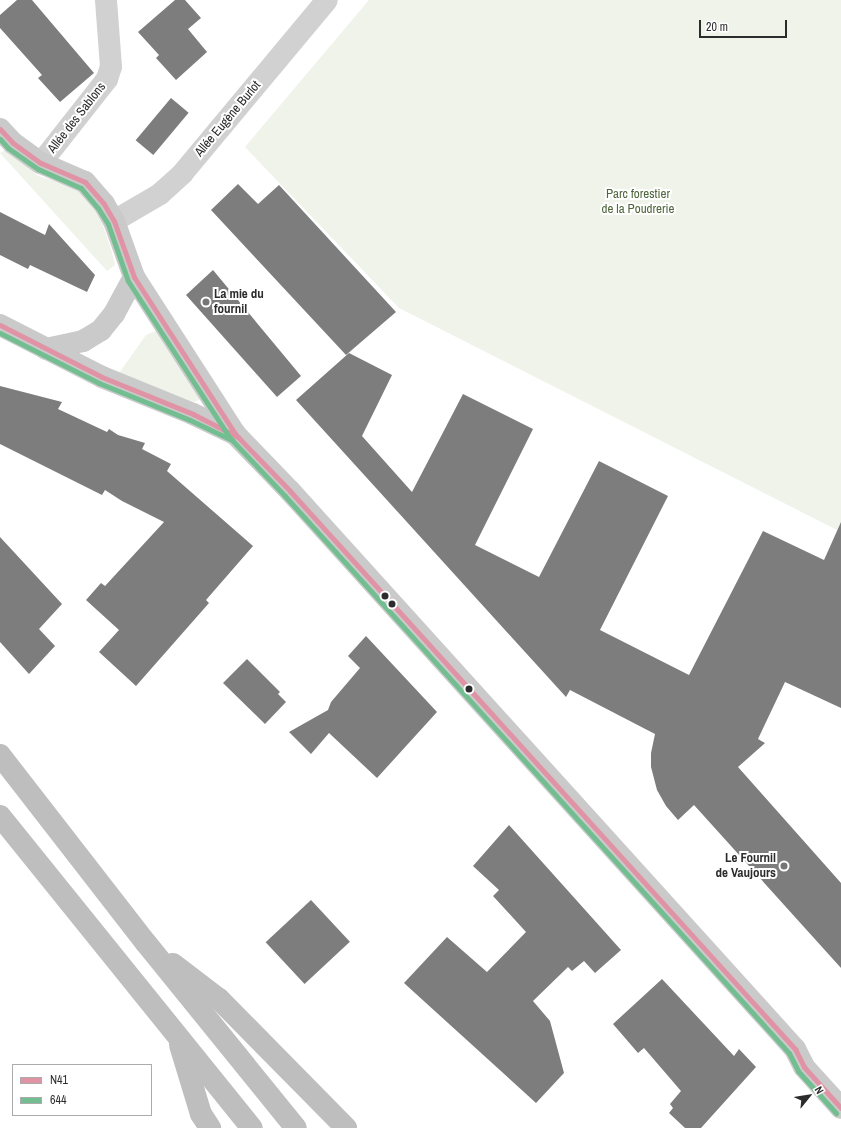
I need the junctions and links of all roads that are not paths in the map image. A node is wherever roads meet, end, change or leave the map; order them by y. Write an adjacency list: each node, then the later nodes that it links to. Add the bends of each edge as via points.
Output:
1 (106, 0): 4 (street, Allée des Sablons, via 111,68 107,79)
2 (327, 0): 5 (street, Allée Eugène Burlot, via 182,174 160,194)
3 (0, 129): 4 (main road, via 13,143)
4 (41, 162): 5 (main road, via 85,182 104,204)
5 (114, 221): 6 (main road)
6 (134, 278): 8 (main road, via 114,314 101,330 83,341); 9 (main road)
7 (0, 324): 8 (main road)
8 (46, 349): 9 (main road, via 102,377)
9 (235, 434): 14 (main road, via 296,497)
10 (0, 755): 12 (highway)
11 (0, 816): 13 (highway)
12 (146, 943): 19 (highway); 20 (highway, via 219,999)
13 (177, 1035): 17 (highway, via 201,1114); 18 (highway)
14 (795, 1049): 15 (main road, via 813,1057); 16 (main road, via 804,1067)
15 (841, 1086)
16 (841, 1108)
17 (210, 1128)
18 (252, 1128)
19 (296, 1128)
20 (346, 1128)

